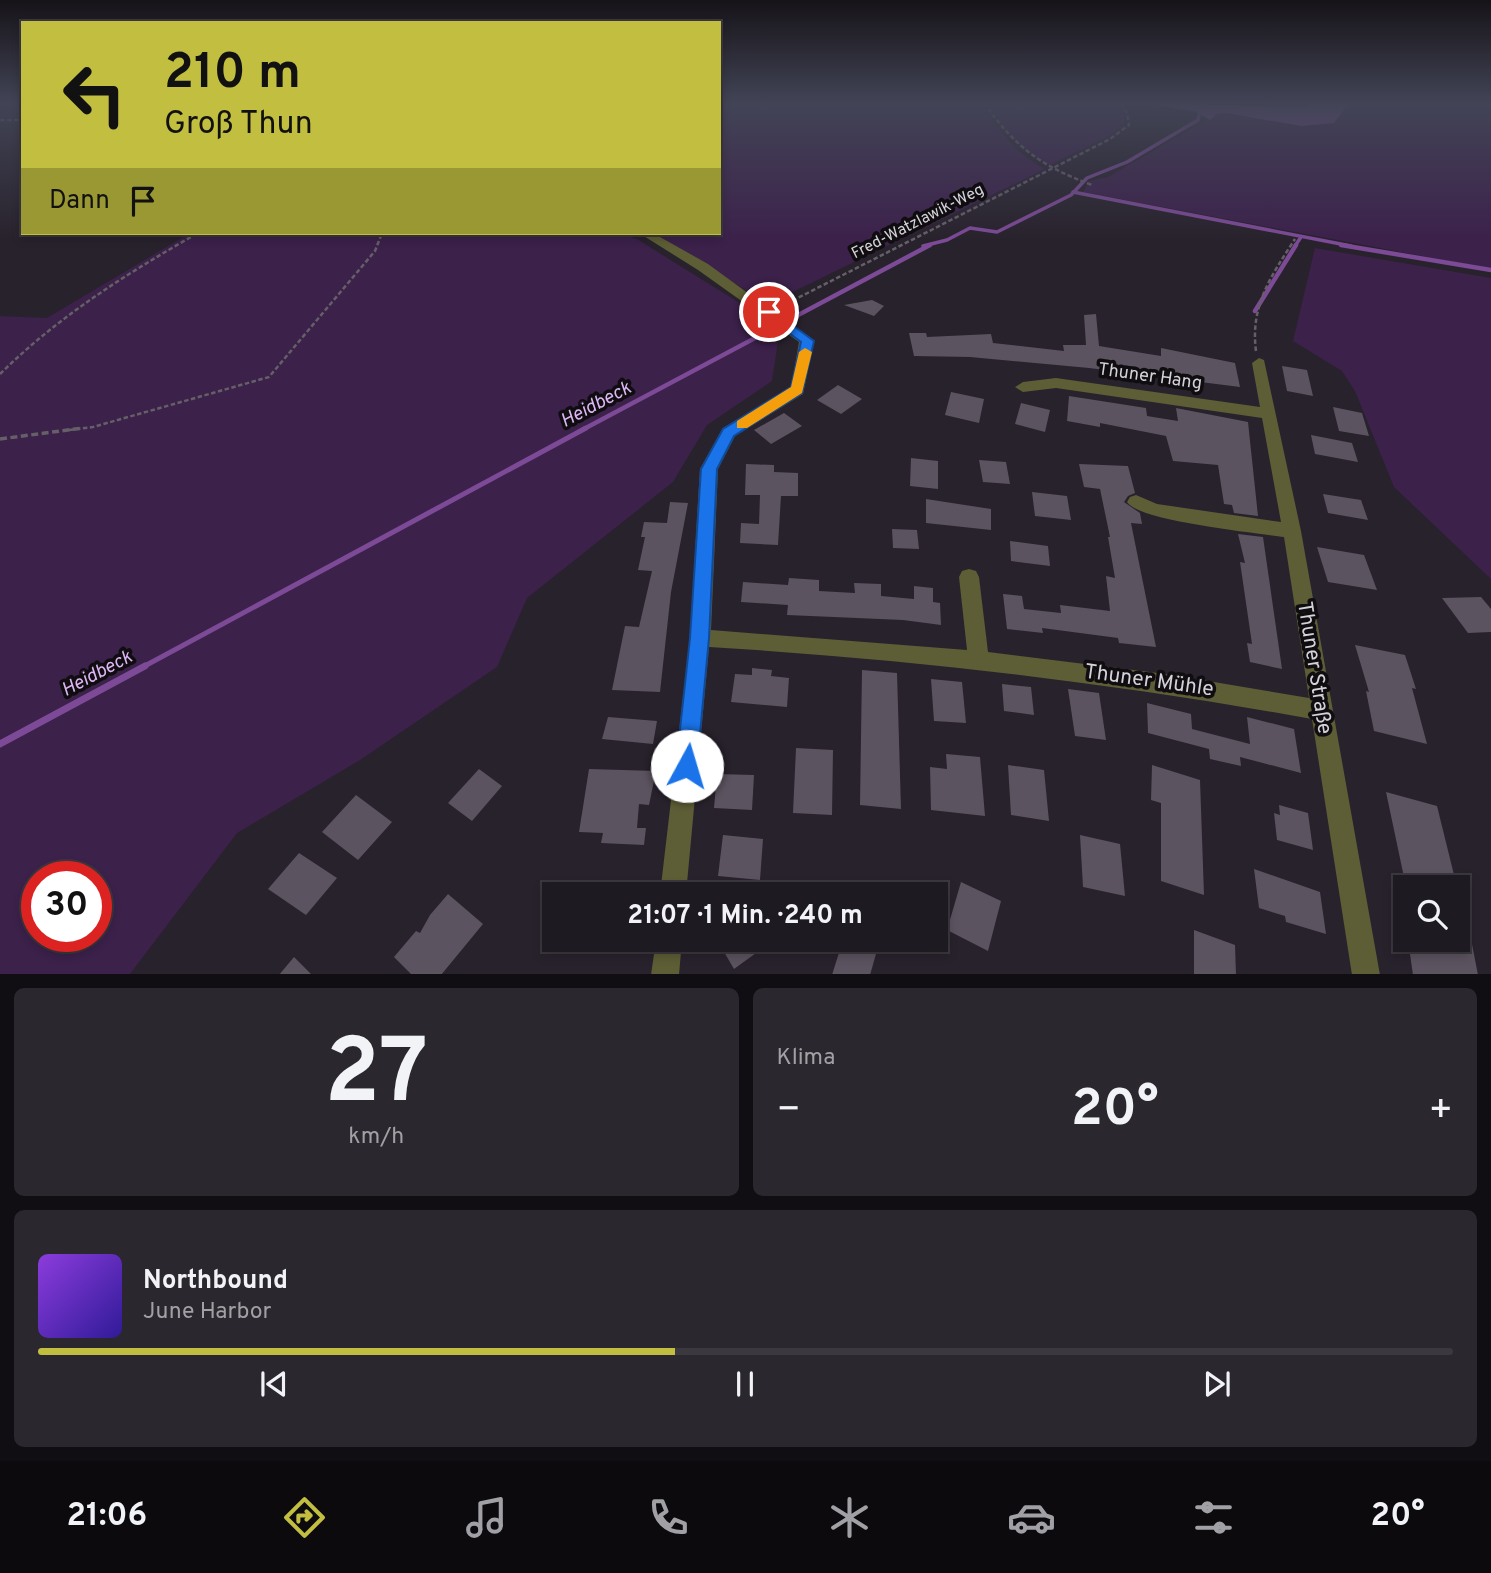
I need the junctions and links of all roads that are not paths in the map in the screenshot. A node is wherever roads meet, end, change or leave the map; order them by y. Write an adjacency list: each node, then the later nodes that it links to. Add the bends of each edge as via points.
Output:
1 (648, 235): 8 (street, via 807,341 797,390 729,432 709,469)
2 (1259, 363): 4 (street, Thuner Straße)
3 (1023, 387): 4 (street, Thuner Hang, via 1056,383)
4 (1270, 414): 6 (street, Thuner Straße)
5 (1136, 502): 6 (street, via 1154,510)
6 (1292, 531): 10 (street, Thuner Straße)
7 (969, 577): 9 (street)
8 (700, 638): 9 (street, Thuner Mühle, via 847,645); 11 (street)
9 (978, 659): 10 (street, Thuner Mühle, via 1203,688)
10 (1321, 710): 14 (street, Thuner Straße)
11 (674, 882)
12 (668, 952): 13 (street)
13 (665, 974)
14 (1366, 974)

